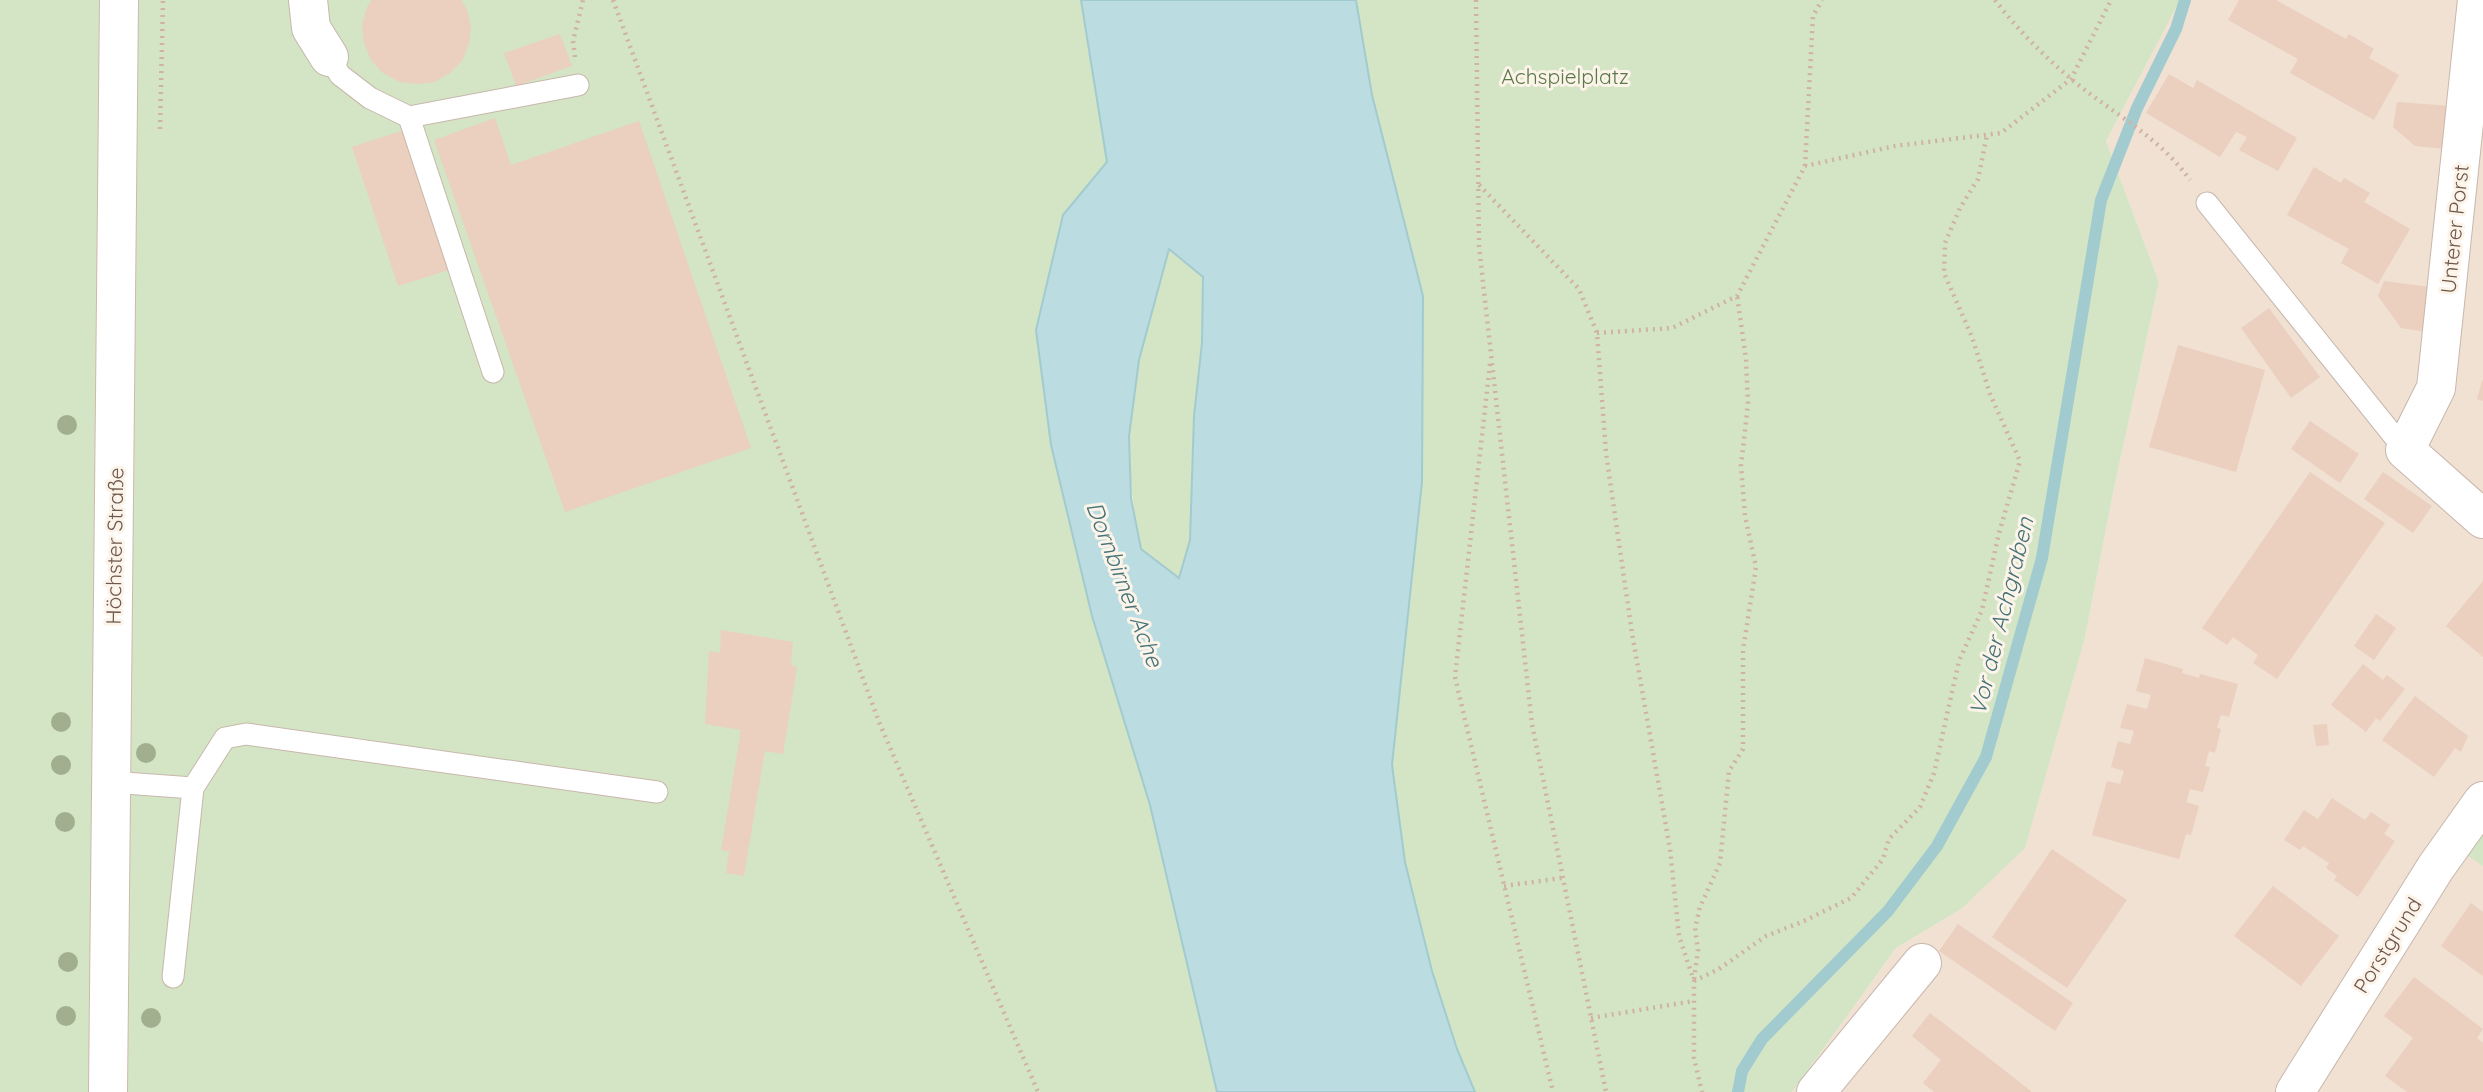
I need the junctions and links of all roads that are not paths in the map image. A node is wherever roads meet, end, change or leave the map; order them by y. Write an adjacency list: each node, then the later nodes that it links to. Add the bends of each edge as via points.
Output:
1 (119, 0): 11 (street, Höchster Straße)
2 (308, 0): 4 (street, via 312,28)
3 (2477, 0): 9 (street, Unterer Porst, via 2436,388)
4 (329, 57): 6 (lane, via 340,75 370,98)
5 (578, 85): 6 (lane)
6 (408, 117): 8 (lane)
7 (2207, 203): 9 (lane)
8 (493, 372)
9 (2405, 450): 10 (street)
10 (2483, 519)
11 (111, 782): 12 (lane); 17 (street, Höchster Straße)
12 (193, 788): 13 (lane, via 225,738 246,734); 16 (lane)
13 (657, 792)
14 (2483, 801): 19 (street, Porstgrund, via 2436,867)
15 (1922, 963): 18 (street)
16 (173, 977)
17 (108, 1092)
18 (1816, 1092)
19 (2295, 1092)

